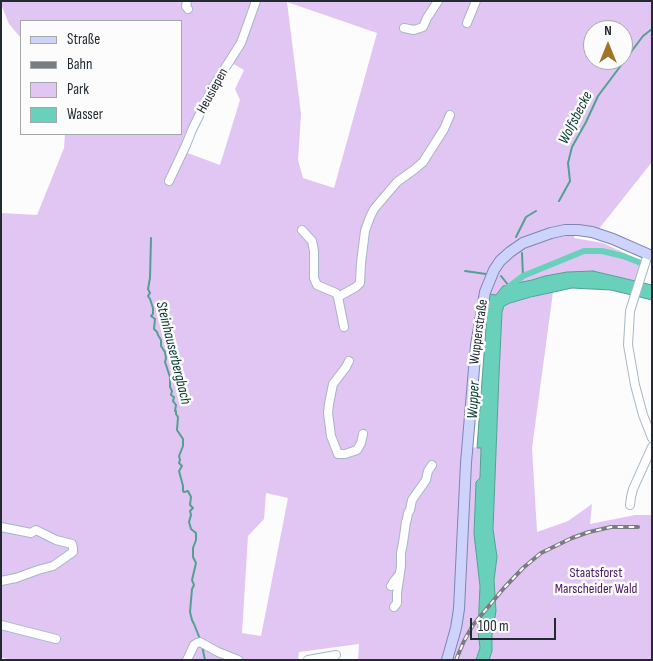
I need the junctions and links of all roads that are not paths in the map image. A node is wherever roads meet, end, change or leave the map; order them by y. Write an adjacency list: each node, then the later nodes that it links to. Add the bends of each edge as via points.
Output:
1 (256, 1): 7 (street, Heusiepen, via 240,43 213,87)
2 (438, 1): 5 (street, via 423,27 414,30)
3 (476, 1): 4 (street)
4 (467, 23)
5 (404, 28)
6 (450, 115): 10 (street, via 423,162 397,182 374,209 364,237 360,283)
7 (169, 182)
8 (302, 230): 10 (street, via 312,241 317,285)
9 (650, 255): 14 (street, via 630,311 628,345 635,385); 29 (main road, Wupperstraße, via 592,232 558,231 516,247 500,261 492,274 485,292 476,345 459,609)
10 (338, 297): 11 (street)
11 (344, 327)
12 (349, 361): 13 (street, via 333,384 329,404 332,436 338,454 357,450)
13 (363, 434)
14 (652, 438)
15 (652, 447): 17 (street, via 630,496)
16 (432, 465): 19 (street, via 408,513)
17 (630, 505)
18 (1, 527): 20 (street, via 31,533 36,530 72,544 73,548 73,552 53,566)
19 (399, 575): 21 (street); 22 (street)
20 (1, 581)
21 (391, 586)
22 (394, 607)
23 (1, 625): 24 (street)
24 (56, 639)
25 (336, 655): 28 (street)
26 (187, 660): 27 (street, via 194,645 200,642)
27 (238, 660)
28 (308, 660)
29 (447, 660)

